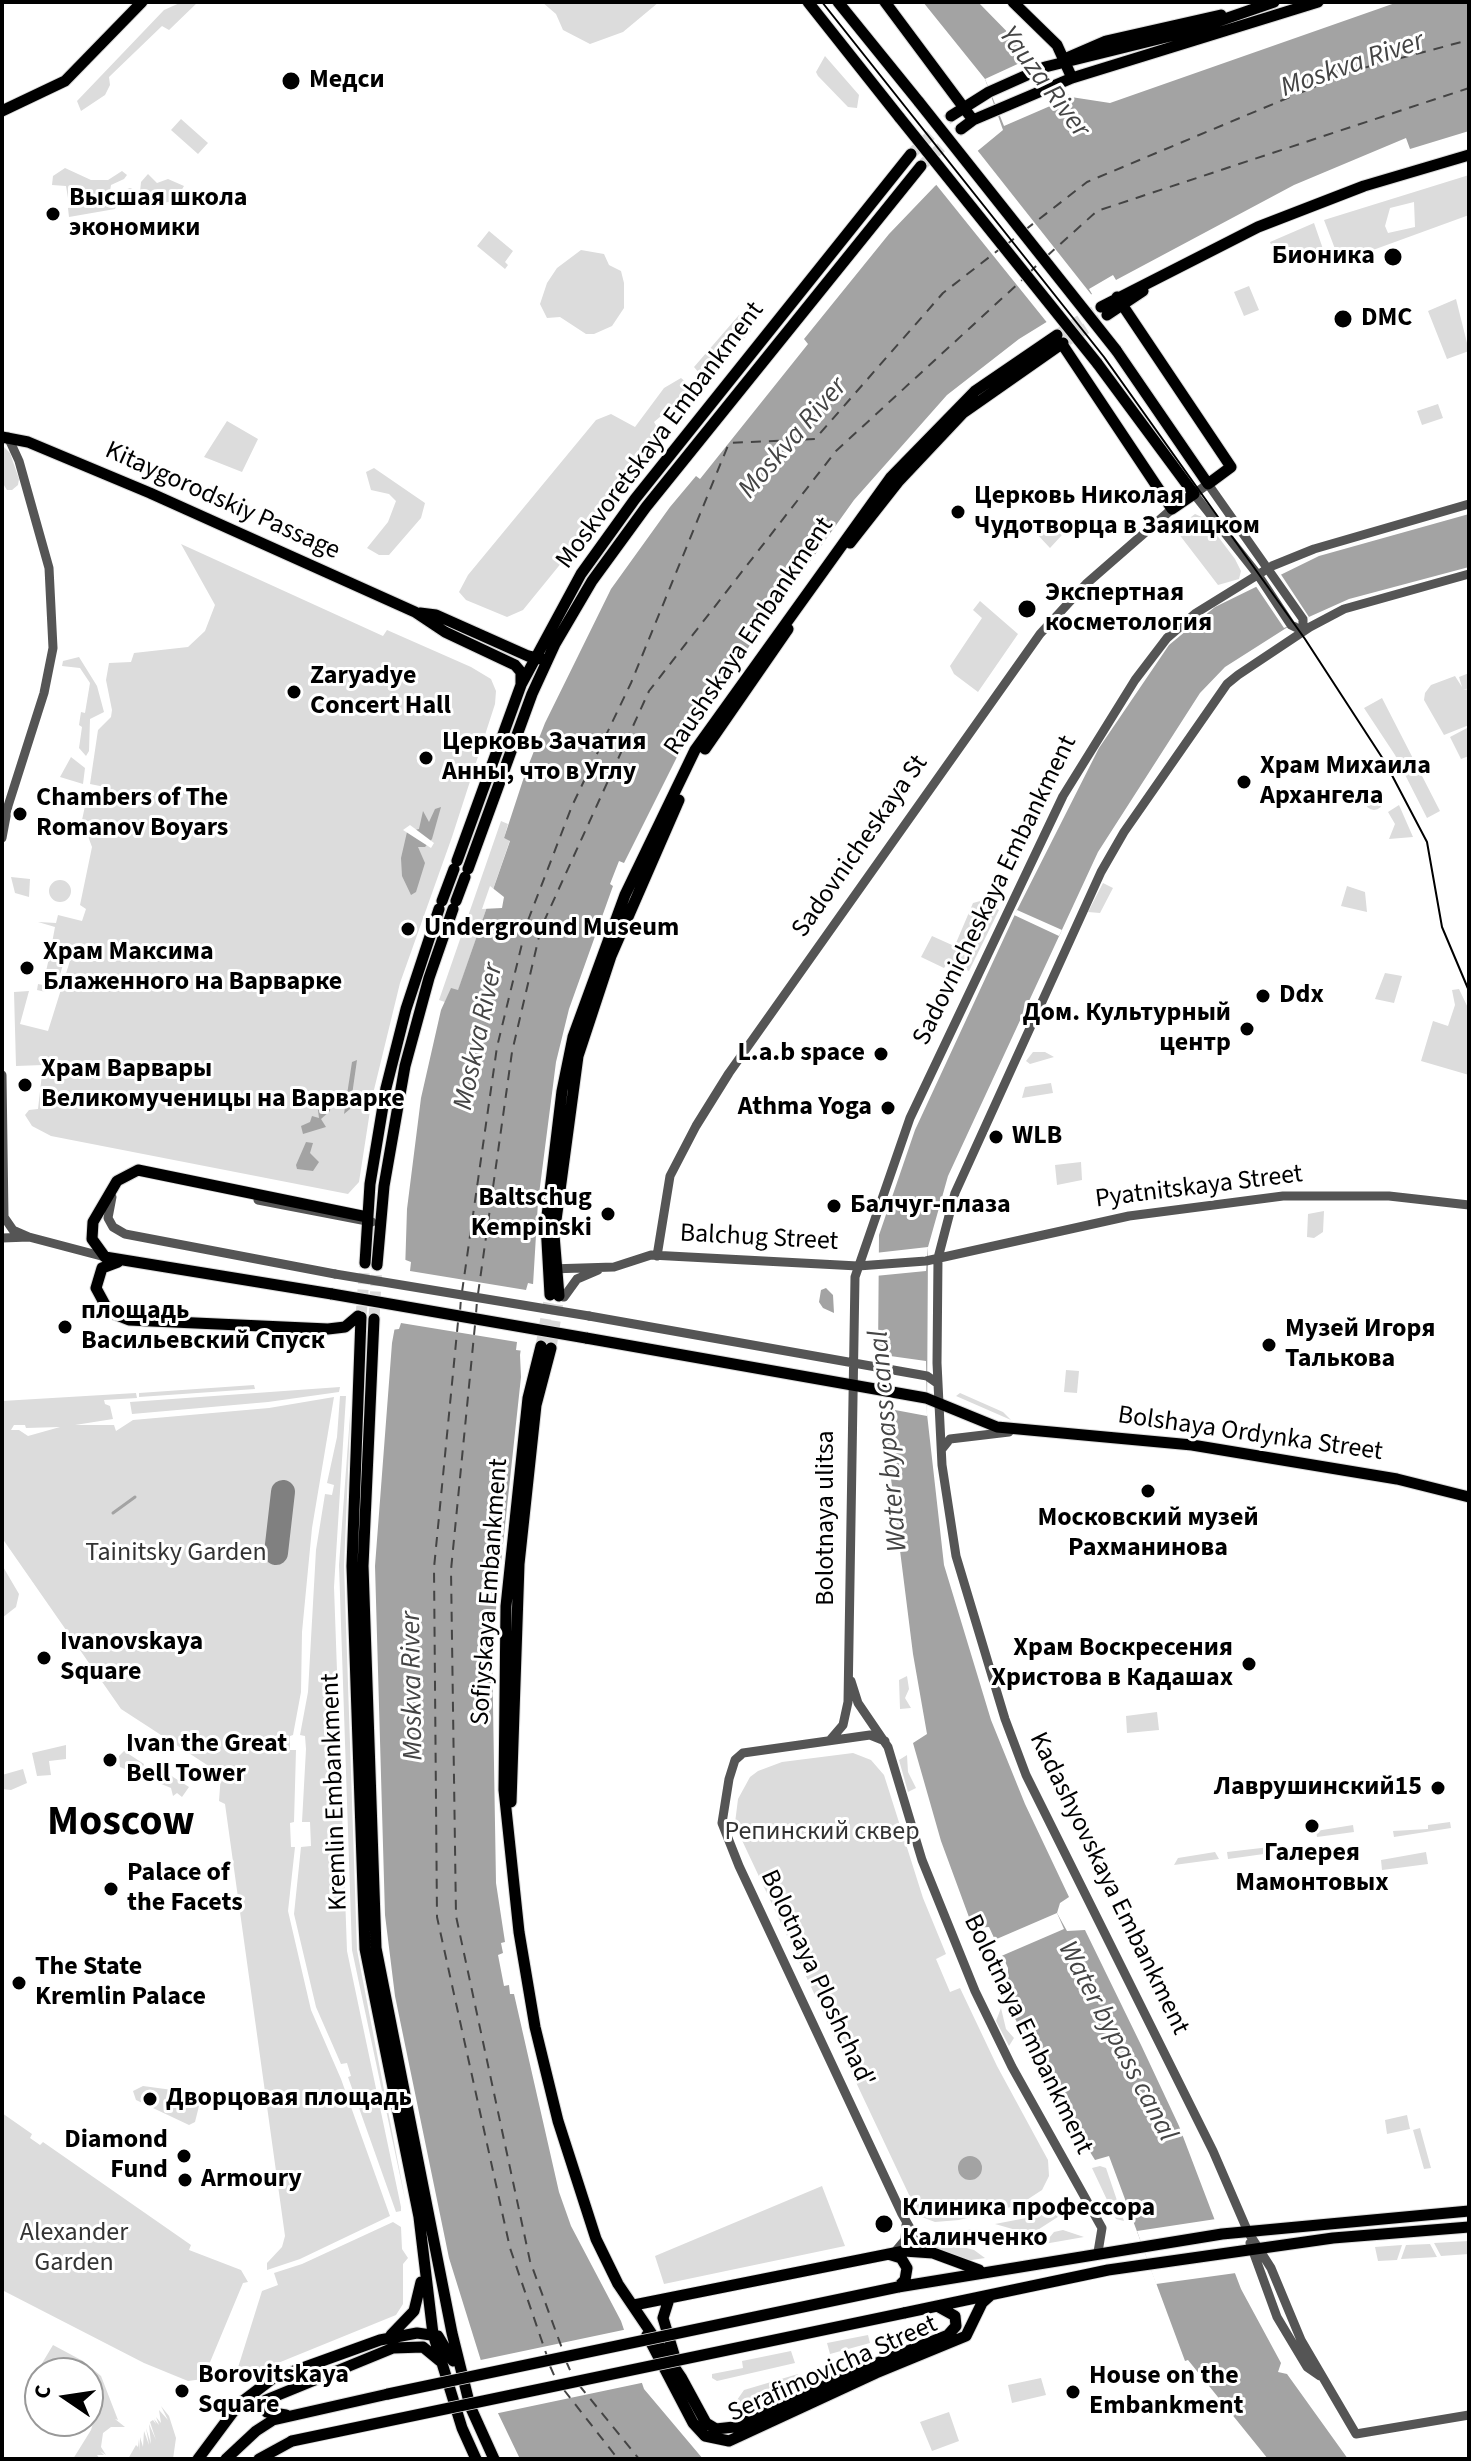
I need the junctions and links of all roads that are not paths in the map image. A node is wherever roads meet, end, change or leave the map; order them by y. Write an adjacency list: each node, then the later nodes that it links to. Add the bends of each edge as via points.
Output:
1 (808, 2): 25 (main road, bridge, via 1097,363)
2 (838, 2): 24 (main road, bridge, via 1116,350)
3 (885, 2): 13 (main road)
4 (1013, 2): 9 (main road)
5 (1274, 2): 8 (main road)
6 (1318, 2): 12 (main road)
7 (139, 3): 14 (main road, via 65,81)
8 (1241, 12): 10 (main road, via 1174,22); 11 (main road, via 1187,32)
9 (1057, 45): 10 (main road); 11 (main road)
10 (1090, 45): 11 (main road)
11 (1063, 61): 12 (main road); 13 (main road)
12 (1072, 78): 16 (main road)
13 (963, 106): 15 (main road); 16 (main road)
14 (2, 111)
15 (951, 116)
16 (973, 120): 17 (main road)
17 (961, 129)
18 (911, 154): 34 (main road, Moskvoretskaya Embankment, via 618,522 569,593)
19 (1469, 155): 21 (main road, via 1258,227)
20 (921, 166): 33 (main road, Moskvoretskaya Embankment, via 637,518)
21 (1120, 301): 22 (main road); 24 (main road, via 1231,467)
22 (1104, 311)
23 (5, 437): 31 (main road, Kitaygorodskiy Passage, via 153,494); 36 (street, via 49,568 53,648)
24 (1208, 484): 25 (street); 28 (street)
25 (1194, 494): 27 (main road); 30 (street)
26 (1469, 504): 28 (street, Sadovnicheskaya Embankment, via 1357,534)
27 (1172, 509): 42 (street, Sadovnicheskaya St, via 1086,584 1040,634 724,1079 670,1176); 50 (main road, Raushskaya Embankment, via 1061,340 979,400 898,482 702,754 634,899 582,1039 555,1220)
28 (1270, 571): 30 (street, Sadovnicheskaya Embankment); 32 (street, via 1303,619)
29 (1469, 574): 32 (street, Kadashyovskaya Embankment, via 1357,605)
30 (1259, 577): 32 (street, via 1291,625); 48 (street, Sadovnicheskaya Embankment, via 1206,605 1167,638 1081,763 919,1097)
31 (415, 612): 34 (main road, via 443,618); 35 (main road, via 515,665)
32 (1303, 631): 44 (street, Kadashyovskaya Embankment, via 1227,684 1112,853 963,1171)
33 (555, 644): 34 (main road, via 544,658); 39 (main road, Moskvoretskaya Embankment, via 454,905 405,1066)
34 (534, 659): 35 (main road, Moskvoretskaya Embankment)
35 (521, 685): 39 (main road, Moskvoretskaya Embankment, via 413,986 392,1063)
36 (2, 838)
37 (2, 1075): 40 (street, via 4,1217 13,1230)
38 (1469, 1205): 44 (street, Pyatnitskaya Street, via 1389,1196 1283,1196 1129,1216)
39 (372, 1220): 39 (main road, Moskvoretskaya Embankment, via 371,1264 379,1241); 43 (main road, via 134,1170 117,1181 93,1222 92,1239); 55 (street, bridge, via 146,1175 126,1179 110,1201 110,1222 125,1234)
40 (29, 1237): 41 (street); 43 (street)
41 (2, 1238)
42 (657, 1256): 46 (street, Balchug Street); 49 (street, Balchug Street)
43 (105, 1257): 45 (main road, Bolshaya Ordynka Street)
44 (938, 1258): 47 (street, Pyatnitskaya Street); 56 (street, Kadashyovskaya Embankment)
45 (131, 1262): 53 (main road, via 104,1266 96,1288 109,1312 129,1320 328,1329); 57 (main road, Bolshaya Ordynka Street, bridge)
46 (838, 1265): 48 (street, Balchug Street); 51 (street)
47 (875, 1265): 48 (street, Balchug Street)
48 (858, 1266): 51 (street, Sadovnicheskaya Embankment)
49 (605, 1268): 50 (street); 52 (street, via 577,1279)
50 (553, 1269): 52 (main road)
51 (852, 1292): 55 (street, Bolotnaya ulitsa)
52 (558, 1296)
53 (364, 1317): 66 (main road, Kremlin Embankment, via 352,1566 363,1934); 74 (main road, Kremlin Embankment, via 363,1566 376,1948)
54 (546, 1347): 79 (main road, Sofiyskaya Embankment, via 528,1398 506,1606 503,1766 521,1945 549,2088 596,2239)
55 (852, 1362): 56 (street, via 927,1376); 57 (street, Bolotnaya ulitsa)
56 (937, 1383): 58 (street, Kadashyovskaya Embankment)
57 (851, 1384): 58 (main road, Bolshaya Ordynka Street); 62 (street, Bolotnaya ulitsa)
58 (941, 1403): 59 (main road, Bolshaya Ordynka Street, via 973,1420); 60 (street, Kadashyovskaya Embankment)
59 (1023, 1432): 60 (street, Bolshaya Ordynka Street, via 950,1439); 61 (main road, Bolshaya Ordynka Street, via 1192,1445 1397,1479)
60 (941, 1457): 69 (street, Kadashyovskaya Embankment, via 959,1572 1026,1775 1217,2159)
61 (1469, 1497)
62 (849, 1674): 63 (street, Bolotnaya ulitsa, via 843,1725); 64 (street, Bolotnaya ulitsa, via 858,1703)
63 (831, 1739): 64 (street, Bolotnaya Ploshchad', via 870,1735); 67 (street, Bolotnaya Ploshchad', via 738,1755 722,1823)
64 (885, 1741): 71 (street, Bolotnaya Embankment, via 952,1939 1012,2067 1102,2228)
65 (1469, 2211): 69 (main road)
66 (420, 2222): 74 (main road, Kremlin Embankment); 82 (main road, via 416,2306 403,2325)
67 (906, 2222): 72 (street, via 905,2240); 73 (street, Bolotnaya Ploshchad', via 918,2242)
68 (1469, 2227): 70 (main road)
69 (1248, 2232): 70 (street, Kadashyovskaya Embankment); 71 (main road)
70 (1256, 2250): 77 (main road); 87 (street, Kadashyovskaya Embankment, via 1277,2317 1359,2435)
71 (1098, 2252): 75 (main road)
72 (890, 2253): 73 (main road); 76 (main road, via 904,2261 907,2274); 78 (main road)
73 (933, 2253): 75 (main road)
74 (432, 2259): 81 (main road); 85 (main road)
75 (987, 2271): 76 (main road)
76 (898, 2287): 86 (main road, bridge)
77 (995, 2293): 80 (main road); 88 (main road, Serafimovicha Street, via 982,2303 966,2336 741,2437)
78 (669, 2299): 79 (main road); 84 (main road, via 663,2318)
79 (634, 2305): 84 (main road, Sofiyskaya Embankment); 88 (main road, Sofiyskaya Embankment, via 693,2423)
80 (937, 2306): 88 (main road, Serafimovicha Street, via 952,2311 956,2320 954,2331 941,2339); 91 (main road, bridge, via 292,2441)
81 (433, 2334): 82 (main road); 83 (main road); 85 (main road, via 448,2351)
82 (380, 2340): 89 (main road, via 285,2374 247,2395)
83 (443, 2365): 86 (main road, via 423,2347 393,2348 266,2400 267,2412); 92 (main road)
84 (681, 2377): 88 (main road, Sofiyskaya Embankment)
85 (466, 2391): 93 (main road)
86 (286, 2415): 90 (main road, via 256,2431)
87 (1469, 2415)
88 (716, 2435)
89 (198, 2459)
90 (226, 2459)
91 (259, 2459)
92 (476, 2459)
93 (494, 2459)

